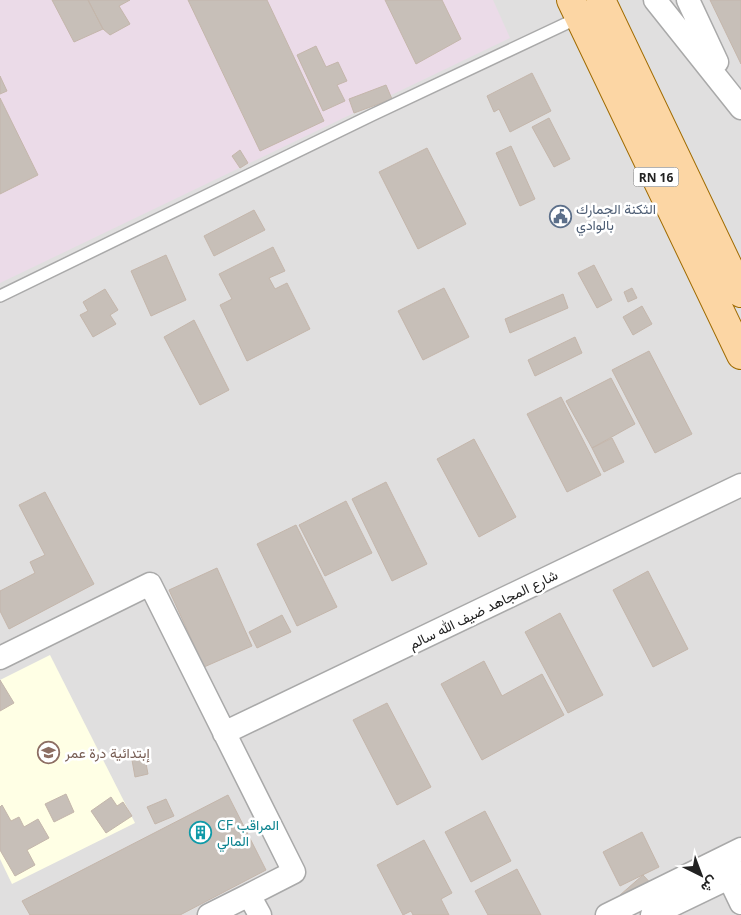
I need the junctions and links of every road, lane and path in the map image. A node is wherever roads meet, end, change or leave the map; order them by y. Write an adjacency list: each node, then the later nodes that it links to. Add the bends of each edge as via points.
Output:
1 (601, 0): 6 (main road, RN 16)
2 (655, 0): 5 (street)
3 (688, 0): 5 (street)
4 (576, 9): 7 (lane, via 372,115); 8 (main road, RN 16)
5 (737, 101)
6 (741, 293)
7 (0, 296)
8 (741, 354)
9 (741, 485): 11 (street, شارع المجاهد ضيف الله سالم)
10 (0, 658): 11 (street, via 150,584)
11 (224, 734): 14 (street, via 294,872)
12 (741, 850): 18 (street)
13 (735, 875): 15 (street); 19 (street)
14 (249, 894): 16 (street); 17 (street)
15 (741, 903)
16 (209, 915)
17 (260, 915)
18 (607, 915)
19 (652, 915)

